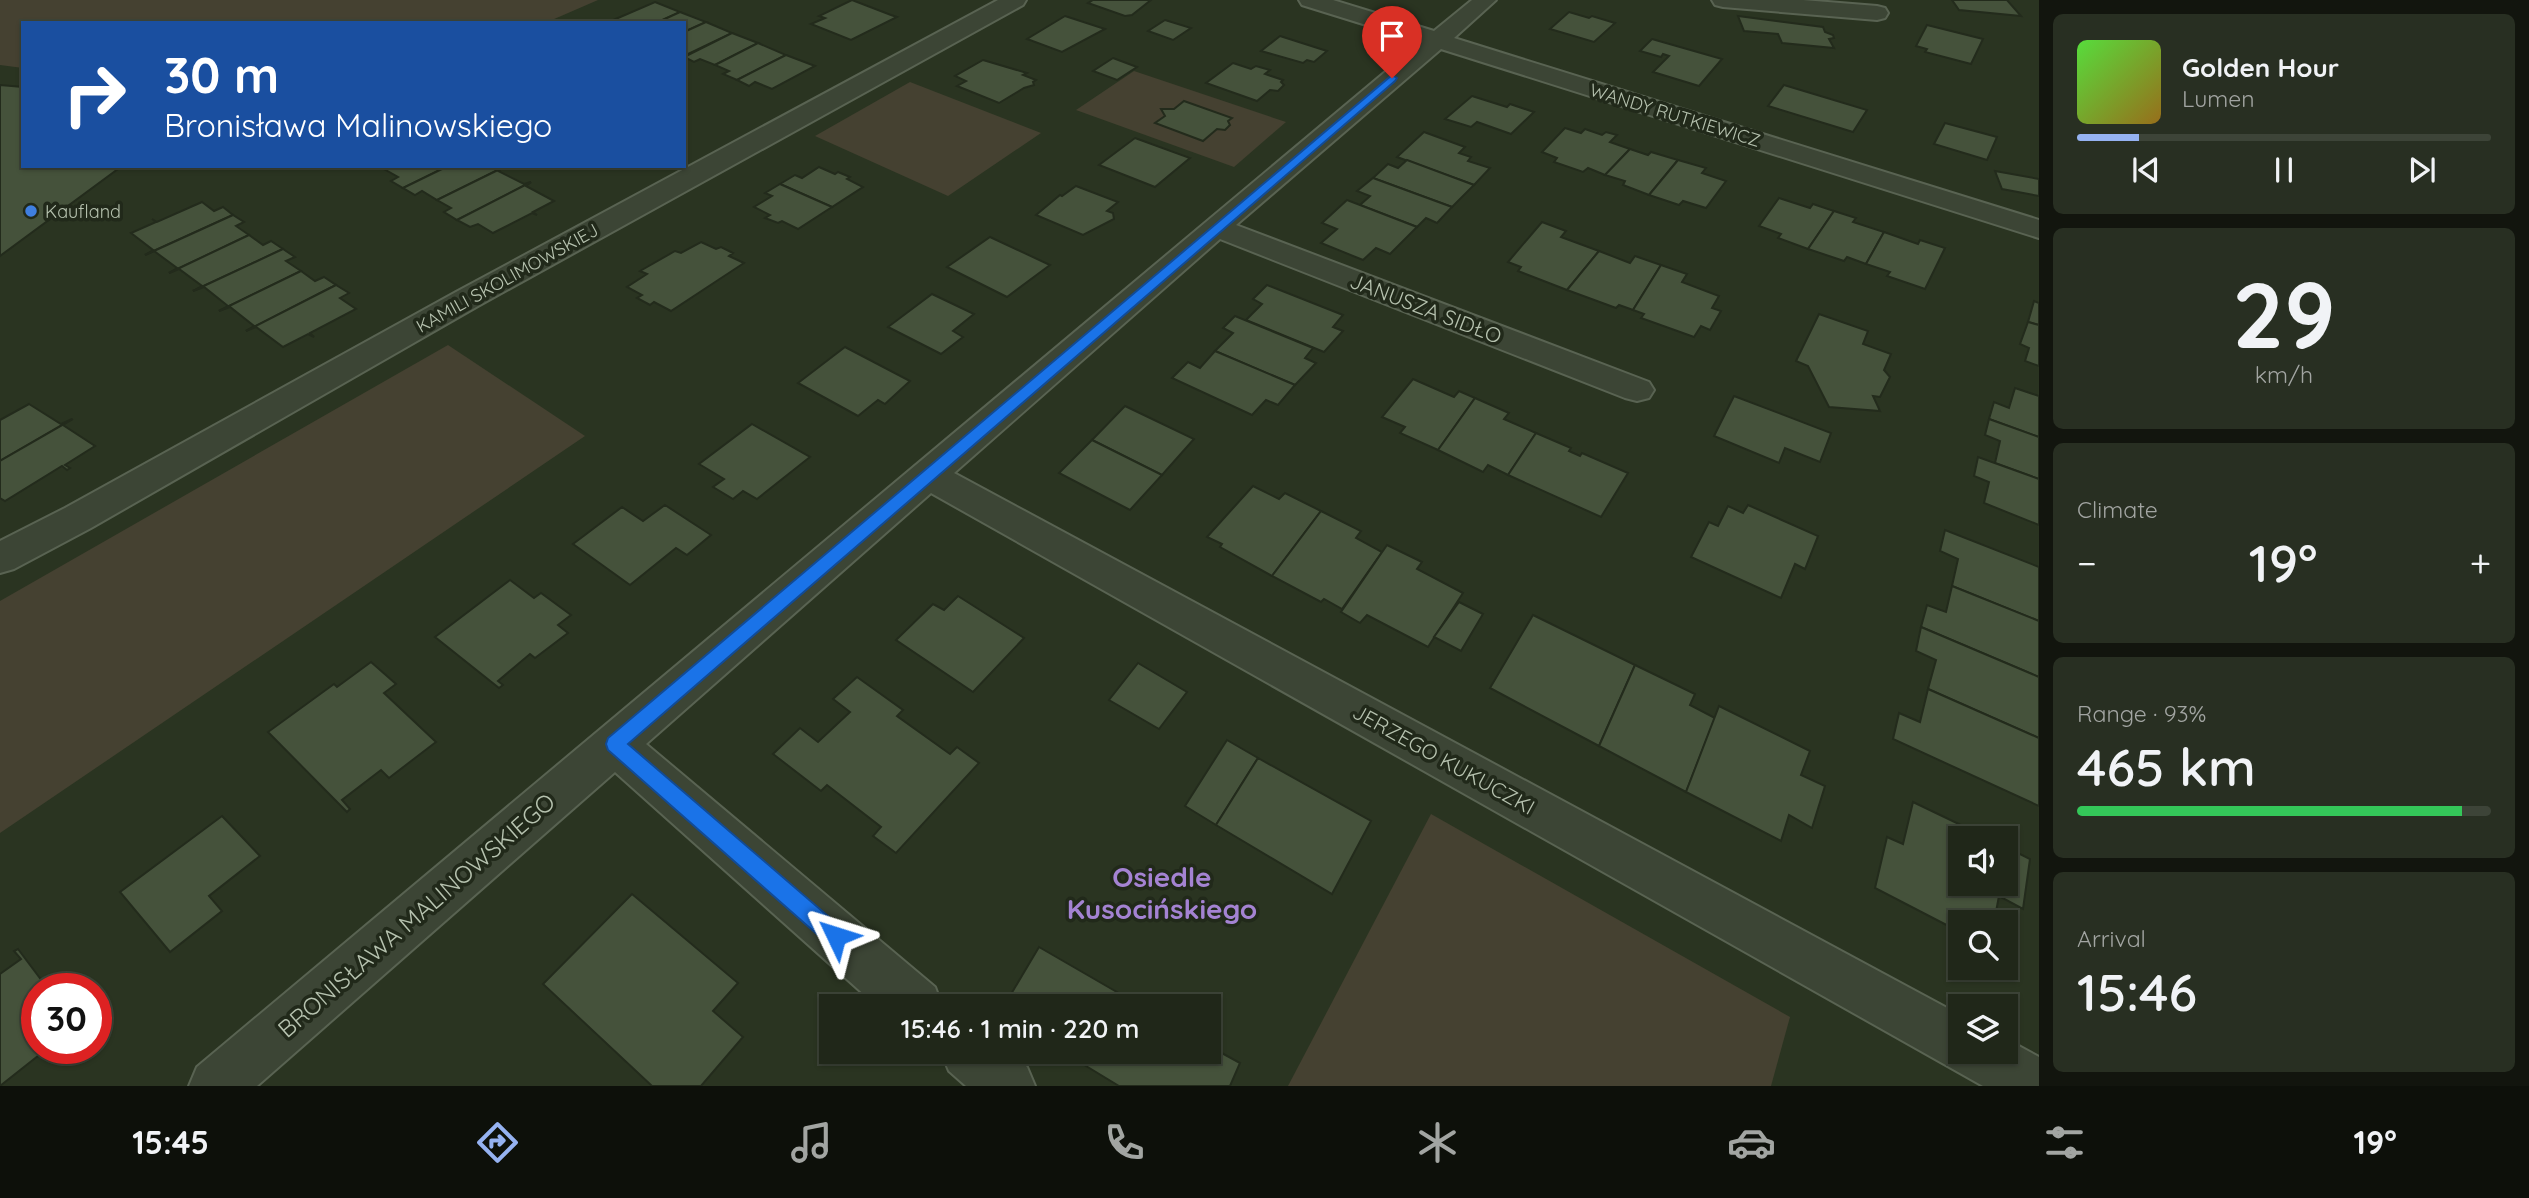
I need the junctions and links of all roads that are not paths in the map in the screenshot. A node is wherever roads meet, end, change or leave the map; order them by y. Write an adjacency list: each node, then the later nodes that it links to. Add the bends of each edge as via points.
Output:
1 (1015, 0): 11 (street, KAMILI SKOLIMOWSKIEJ)
2 (1310, 0): 6 (street, WANDY RUTKIEWICZ)
3 (1485, 0): 6 (street, BRONISŁAWA MALINOWSKIEGO)
4 (1723, 0): 5 (street)
5 (1877, 13)
6 (1438, 40): 7 (street, BRONISŁAWA MALINOWSKIEGO); 8 (street, WANDY RUTKIEWICZ)
7 (1216, 227): 9 (street, JANUSZA SIDŁO); 10 (street, BRONISŁAWA MALINOWSKIEGO)
8 (2039, 229)
9 (1637, 390)
10 (929, 475): 12 (street, BRONISŁAWA MALINOWSKIEGO); 14 (street, JERZEGO KUKUCZKI)
11 (0, 558)
12 (615, 744): 13 (street); 17 (street, BRONISŁAWA MALINOWSKIEGO)
13 (902, 994)
14 (1948, 1037)
15 (982, 1064): 18 (street)
16 (1997, 1064): 19 (street)
17 (216, 1086)
18 (1008, 1086)
19 (2037, 1086)

